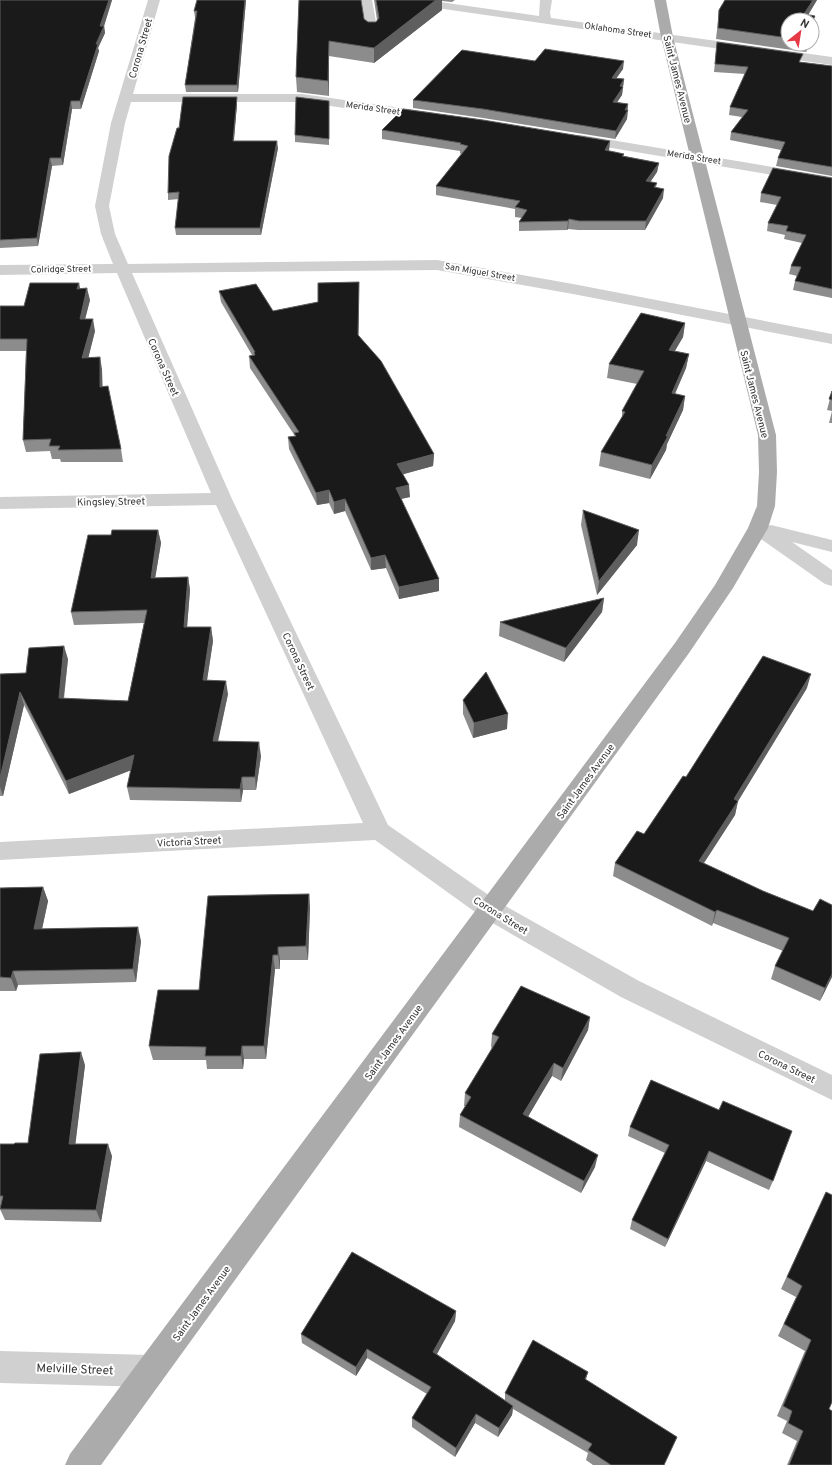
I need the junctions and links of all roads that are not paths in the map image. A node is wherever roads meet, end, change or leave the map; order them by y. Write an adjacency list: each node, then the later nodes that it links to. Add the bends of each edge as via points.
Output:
1 (154, 0): 10 (street, Corona Street)
2 (366, 0): 7 (street)
3 (402, 0): 6 (street, Oklahoma Street)
4 (546, 0): 6 (street)
5 (660, 0): 8 (main road, Saint James Avenue)
6 (546, 20): 8 (street, Oklahoma Street)
7 (372, 33)
8 (667, 37): 9 (street, Oklahoma Street); 13 (main road, Saint James Avenue)
9 (832, 61)
10 (126, 98): 11 (street, Merida Street, via 302,98); 15 (street, Corona Street, via 118,124 102,206 108,234)
11 (444, 118)
12 (568, 137): 13 (street, Merida Street)
13 (697, 158): 14 (street, Merida Street); 17 (main road, Saint James Avenue)
14 (832, 181)
15 (123, 268): 16 (street, Colridge Street); 17 (street, San Miguel Street, via 437,265); 19 (street, Corona Street)
16 (0, 270)
17 (738, 320): 18 (street, San Miguel Street); 21 (main road, Saint James Avenue, via 767,435 766,506)
18 (832, 339)
19 (223, 499): 20 (street, Kingsley Street); 24 (street, Corona Street)
20 (0, 503)
21 (758, 528): 22 (street); 23 (street); 26 (main road, Saint James Avenue, via 723,588 682,648)
22 (832, 546)
23 (832, 578)
24 (379, 831): 25 (street, Victoria Street); 26 (street, Corona Street)
25 (0, 850)
26 (491, 910): 27 (street, Corona Street, via 630,989); 29 (main road, Saint James Avenue)
27 (832, 1088)
28 (0, 1367): 29 (street, Melville Street)
29 (150, 1371): 30 (main road, Saint James Avenue)
30 (81, 1465)

